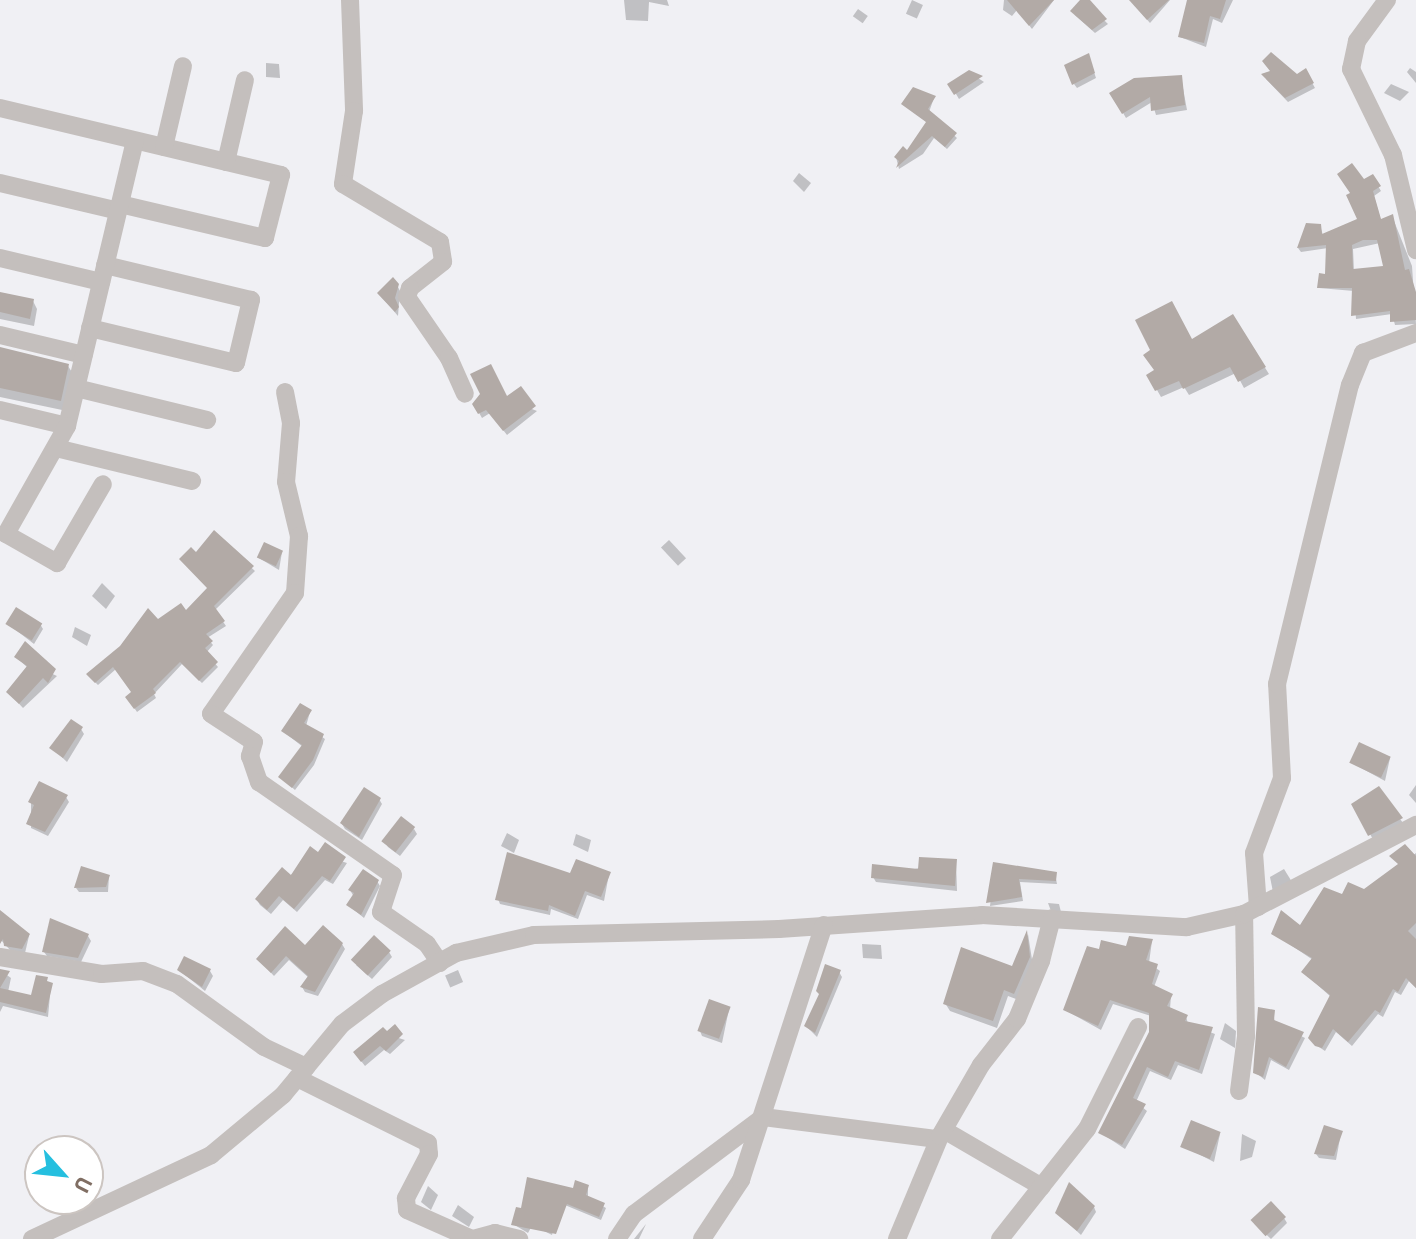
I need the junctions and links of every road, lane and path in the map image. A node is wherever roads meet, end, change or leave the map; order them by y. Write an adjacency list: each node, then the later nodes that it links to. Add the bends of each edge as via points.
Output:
1 (350, 0): 20 (street, via 354,111 343,184 443,253 407,297 449,358)
2 (1387, 0): 11 (street, via 1357,41 1351,69 1393,155)
3 (183, 66): 7 (street)
4 (245, 80): 8 (street)
5 (0, 108): 6 (street)
6 (135, 141): 7 (street); 10 (street)
7 (164, 147): 8 (street)
8 (226, 162): 10 (street, via 281,175 265,238)
9 (0, 183): 10 (street)
10 (119, 208): 13 (street)
11 (1416, 250)
12 (0, 258): 13 (street)
13 (103, 274): 14 (street); 14 (street, via 251,300 236,363)
14 (90, 328): 17 (street)
15 (1416, 333): 28 (street, via 1366,351 1350,385 1277,684 1282,778 1254,853)
16 (0, 335): 17 (street)
17 (84, 355): 18 (street)
18 (76, 388): 22 (street); 23 (street)
19 (285, 392): 32 (street, via 291,423 286,482 299,536 295,593 211,714 254,742 250,756 259,782 393,875 381,912 427,944)
20 (465, 394)
21 (1, 412): 23 (street)
22 (207, 420)
23 (67, 426): 24 (street)
24 (56, 448): 25 (street); 26 (street, via 6,534 57,563)
25 (192, 481)
26 (103, 484)
27 (1416, 825): 28 (street)
28 (1251, 910): 29 (street, via 1160,928); 35 (street)
29 (1052, 918): 30 (street, via 982,915); 37 (street, via 1041,961 1014,1024 981,1065)
30 (824, 925): 32 (street, via 534,935 456,953); 36 (street)
31 (0, 957): 34 (street, via 102,974 143,971 177,984)
32 (440, 963): 34 (street, via 382,994 342,1024)
33 (1138, 1027): 38 (street, via 1087,1129)
34 (302, 1073): 39 (street, via 211,1155); 40 (street, via 428,1143 429,1154 406,1198 407,1210)
35 (1239, 1091)
36 (763, 1117): 37 (street); 42 (street, via 634,1214); 43 (street, via 741,1180)
37 (941, 1135): 38 (street); 44 (street)
38 (1042, 1187): 45 (street)
39 (32, 1239)
40 (472, 1239): 41 (street, via 495,1233)
41 (519, 1239)
42 (617, 1239)
43 (702, 1239)
44 (897, 1239)
45 (1000, 1239)

